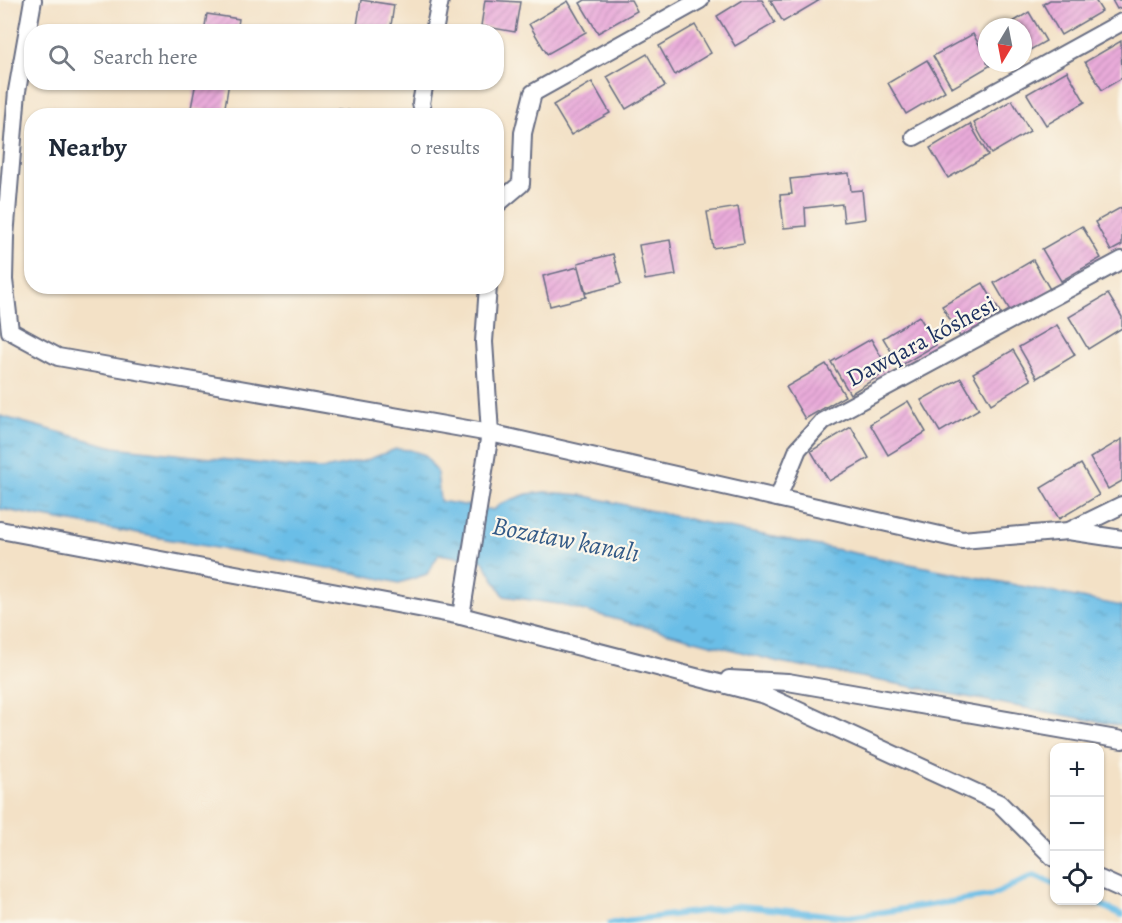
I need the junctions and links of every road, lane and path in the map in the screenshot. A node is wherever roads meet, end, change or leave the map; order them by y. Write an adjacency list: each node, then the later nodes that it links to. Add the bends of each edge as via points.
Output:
1 (33, 0): 5 (street)
2 (440, 0): 6 (street)
3 (700, 0): 11 (street, via 533,93 523,133 521,184)
4 (1122, 22): 10 (street)
5 (29, 24)
6 (436, 24)
7 (24, 51): 14 (street, via 17,91 6,237 4,280 10,331 58,357)
8 (424, 90): 9 (street)
9 (423, 108)
10 (914, 137)
11 (504, 198)
12 (1122, 260): 15 (street, Dawqara kóshesi, via 823,421 798,449)
13 (487, 294): 14 (street, via 484,342)
14 (490, 433): 15 (street); 20 (street)
15 (778, 498): 18 (street, via 962,540)
16 (1122, 505): 18 (street)
17 (0, 530): 20 (street)
18 (1068, 531): 19 (street)
19 (1122, 539)
20 (461, 616): 21 (street)
21 (691, 676): 22 (street, via 788,682); 23 (street, via 765,696 999,803)
22 (1122, 740)
23 (1050, 854)
24 (1104, 881): 25 (street)
25 (1122, 889)

